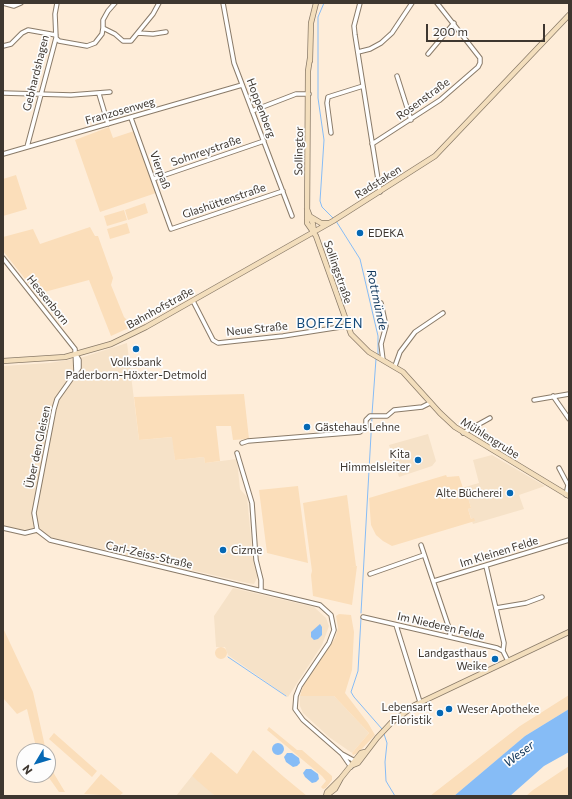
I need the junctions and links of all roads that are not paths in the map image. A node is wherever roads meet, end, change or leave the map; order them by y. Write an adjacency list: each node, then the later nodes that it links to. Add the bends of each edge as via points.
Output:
1 (21, 3): 10 (street, via 14,6)
2 (57, 3): 16 (street, Gebhardshagen)
3 (115, 3): 13 (street, via 106,16)
4 (159, 3): 14 (street)
5 (223, 3): 21 (street, Hoppenberg, via 234,63)
6 (316, 3): 27 (main road, Sollingtor, via 311,23)
7 (360, 3): 18 (street, via 354,26)
8 (412, 3): 18 (street, via 392,33 381,43)
9 (437, 3): 12 (street)
10 (3, 4)
11 (569, 15): 39 (main road, Radstaken, via 430,160)
12 (454, 23): 19 (street); 30 (street, Rosenstraße, via 480,58 480,63 440,100)
13 (103, 28): 14 (street, via 125,42 131,41); 16 (street, via 95,43 87,46 66,43)
14 (138, 32): 15 (street)
15 (166, 32)
16 (56, 36): 17 (street, via 28,30 11,44); 25 (street, Gebhardshagen)
17 (3, 46)
18 (358, 52): 22 (street)
19 (428, 54)
20 (397, 76): 30 (street)
21 (242, 85): 28 (street, Hoppenberg); 29 (street, Franzosenweg)
22 (363, 86): 32 (street, via 328,97); 34 (street)
23 (110, 92): 26 (street)
24 (3, 93): 25 (street)
25 (41, 94): 26 (street); 35 (street, Gebhardshagen)
26 (99, 94): 31 (street)
27 (309, 94): 28 (street, via 296,94); 40 (main road, Sollingtor)
28 (252, 111): 33 (street, Hoppenberg)
29 (131, 118): 31 (street, Franzosenweg); 37 (street, Vierpaß)
30 (411, 120): 34 (street, Rosenstraße)
31 (108, 124): 35 (street, Franzosenweg)
32 (331, 133)
33 (264, 141): 37 (street, Sohnreystraße); 38 (street, Hoppenberg)
34 (372, 144): 39 (street)
35 (27, 147): 36 (street, Franzosenweg)
36 (3, 154)
37 (153, 179): 44 (street, Vierpaß)
38 (283, 191): 41 (street, Hoppenberg); 44 (street, Glashüttenstraße)
39 (380, 192): 43 (main road, Radstaken)
40 (307, 209): 42 (main road, Sollingtor); 45 (main road, Sollingtor, via 307,223)
41 (292, 216)
42 (311, 217): 43 (main road, via 321,223); 45 (main road, Sollingtor)
43 (333, 221): 45 (main road, Radstaken)
44 (171, 229)
45 (314, 232): 47 (main road, Bahnhofstraße); 50 (main road, Sollingstraße)
46 (3, 258): 51 (street, Hessenborn, via 72,344)
47 (192, 301): 50 (street, Neue Straße, via 213,340 218,342 283,336); 51 (main road, Bahnhofstraße, via 111,344)
48 (381, 302): 52 (street, via 386,326 381,344)
49 (443, 313): 54 (street, via 415,332 404,345)
50 (347, 326): 52 (main road, Sollingstraße, via 357,342)
51 (76, 355): 53 (main road, Bahnhofstraße); 68 (street, Über den Gleisen, via 76,372 57,399 54,409 34,513)
52 (381, 359): 54 (main road, Sollingstraße)
53 (3, 361)
54 (395, 366): 55 (main road, Sollingstraße)
55 (412, 380): 59 (main road, Mühlengrube)
56 (569, 394): 57 (street)
57 (553, 396): 58 (street); 61 (street)
58 (534, 400)
59 (430, 403): 62 (main road, Mühlengrube); 63 (street, via 394,410 387,416 372,416 366,420 366,427 360,432)
60 (490, 418): 62 (street)
61 (569, 420)
62 (463, 433): 66 (main road, Mühlengrube)
63 (242, 443)
64 (237, 453): 75 (street, via 252,503 256,560 262,580)
65 (559, 468): 66 (street, via 568,485)
66 (568, 496)
67 (3, 528): 68 (street, via 25,533)
68 (37, 530): 75 (street, Carl-Zeiss-Straße, via 50,540)
69 (569, 540): 72 (street, Im Kleinen Felde)
70 (421, 545): 71 (street)
71 (424, 555): 73 (street); 74 (street)
72 (486, 566): 74 (street, Im Kleinen Felde); 77 (street)
73 (370, 574)
74 (434, 581): 81 (street)
75 (261, 590): 85 (street, Carl-Zeiss-Straße, via 320,605 334,620 333,634 300,686 295,703 303,720)
76 (542, 597): 77 (street, via 526,603)
77 (496, 608): 82 (street, via 504,643)
78 (363, 617): 79 (street, Im Niederen Felde)
79 (396, 625): 81 (street, Im Niederen Felde); 84 (street)
80 (569, 632): 83 (main road)
81 (450, 637): 82 (street, Im Niederen Felde)
82 (503, 651): 83 (street)
83 (508, 661): 84 (main road)
84 (420, 702): 86 (main road, via 398,717)
85 (342, 754): 86 (street); 86 (street)
86 (353, 764): 87 (main road, via 335,789)
87 (326, 796)

